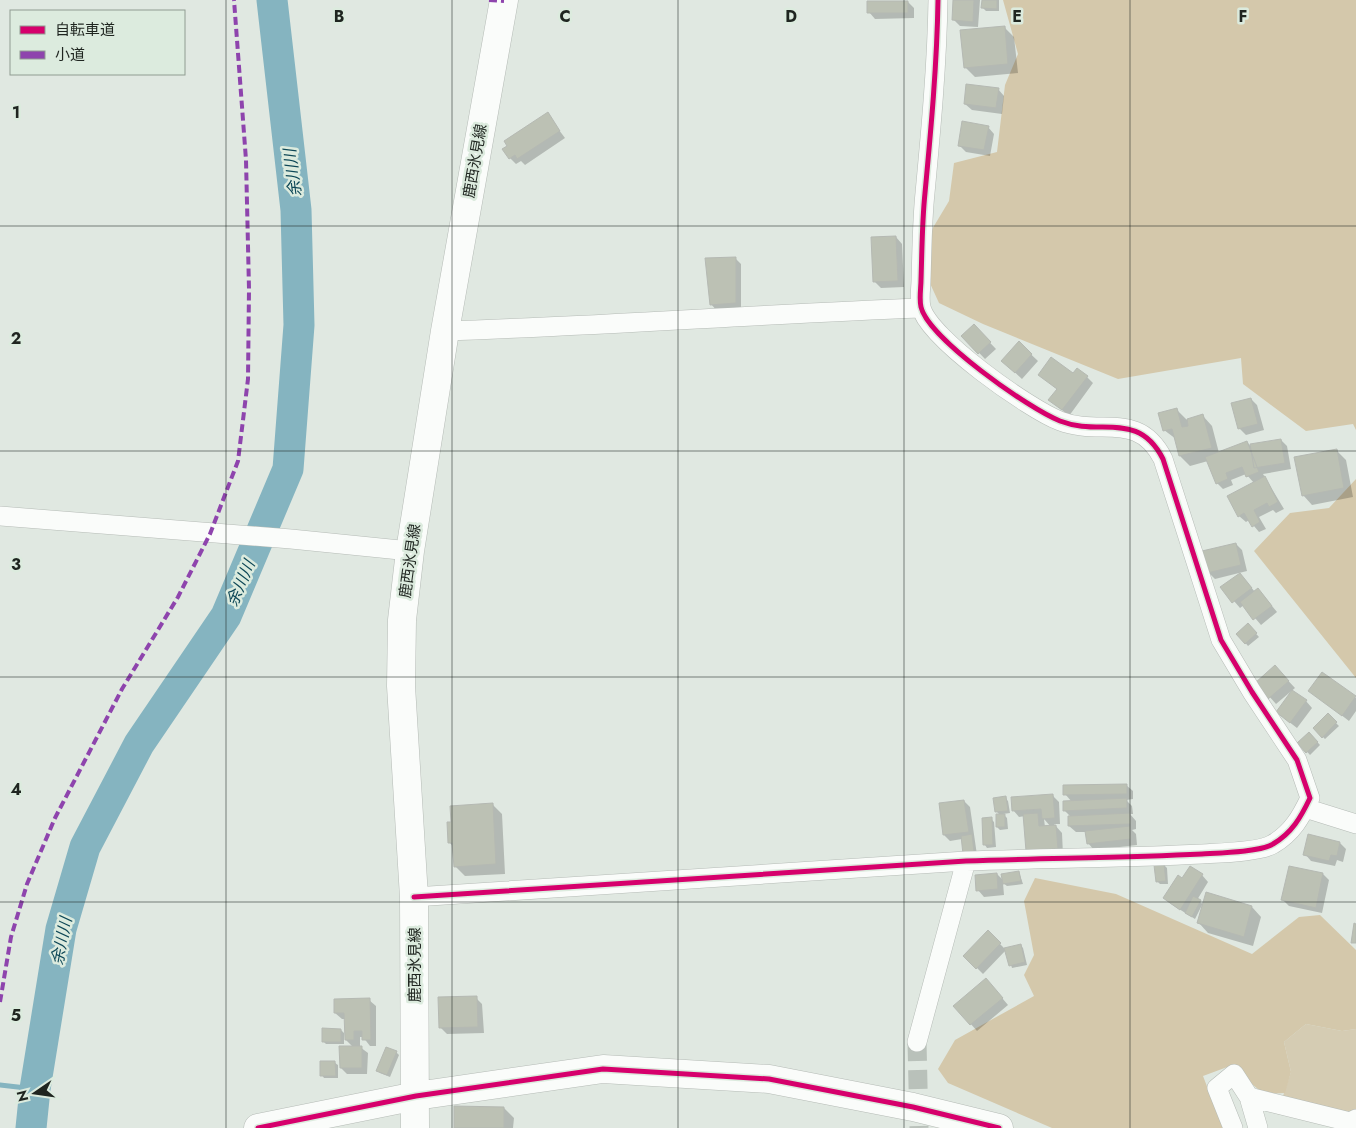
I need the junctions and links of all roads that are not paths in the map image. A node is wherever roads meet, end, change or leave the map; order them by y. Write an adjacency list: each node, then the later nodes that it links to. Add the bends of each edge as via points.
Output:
1 (504, 0): 4 (main road, 鹿西氷見線)
2 (938, 0): 3 (street, via 938,42 922,224)
3 (921, 308): 4 (street); 7 (street, via 938,333 969,363 1032,405 1060,421 1084,427 1126,427 1156,447 1221,640 1296,760 1310,798)
4 (445, 331): 6 (main road, 鹿西氷見線)
5 (0, 516): 6 (street)
6 (410, 552): 10 (main road, 鹿西氷見線, via 402,620 401,686)
7 (1305, 808): 8 (street); 9 (street, via 1298,823 1272,846 1234,852 1122,858)
8 (1356, 824)
9 (966, 862): 10 (street); 11 (street)
10 (414, 896): 12 (main road, 鹿西氷見線)
11 (917, 1042)
12 (416, 1096): 15 (main road); 16 (main road, 鹿西氷見線); 17 (main road, via 603,1069 769,1079)
13 (1249, 1097): 14 (street, via 1350,1122); 18 (street, via 1234,1074 1217,1088); 19 (street)
14 (1356, 1119)
15 (258, 1128)
16 (415, 1128)
17 (1000, 1128)
18 (1233, 1128)
19 (1258, 1128)

